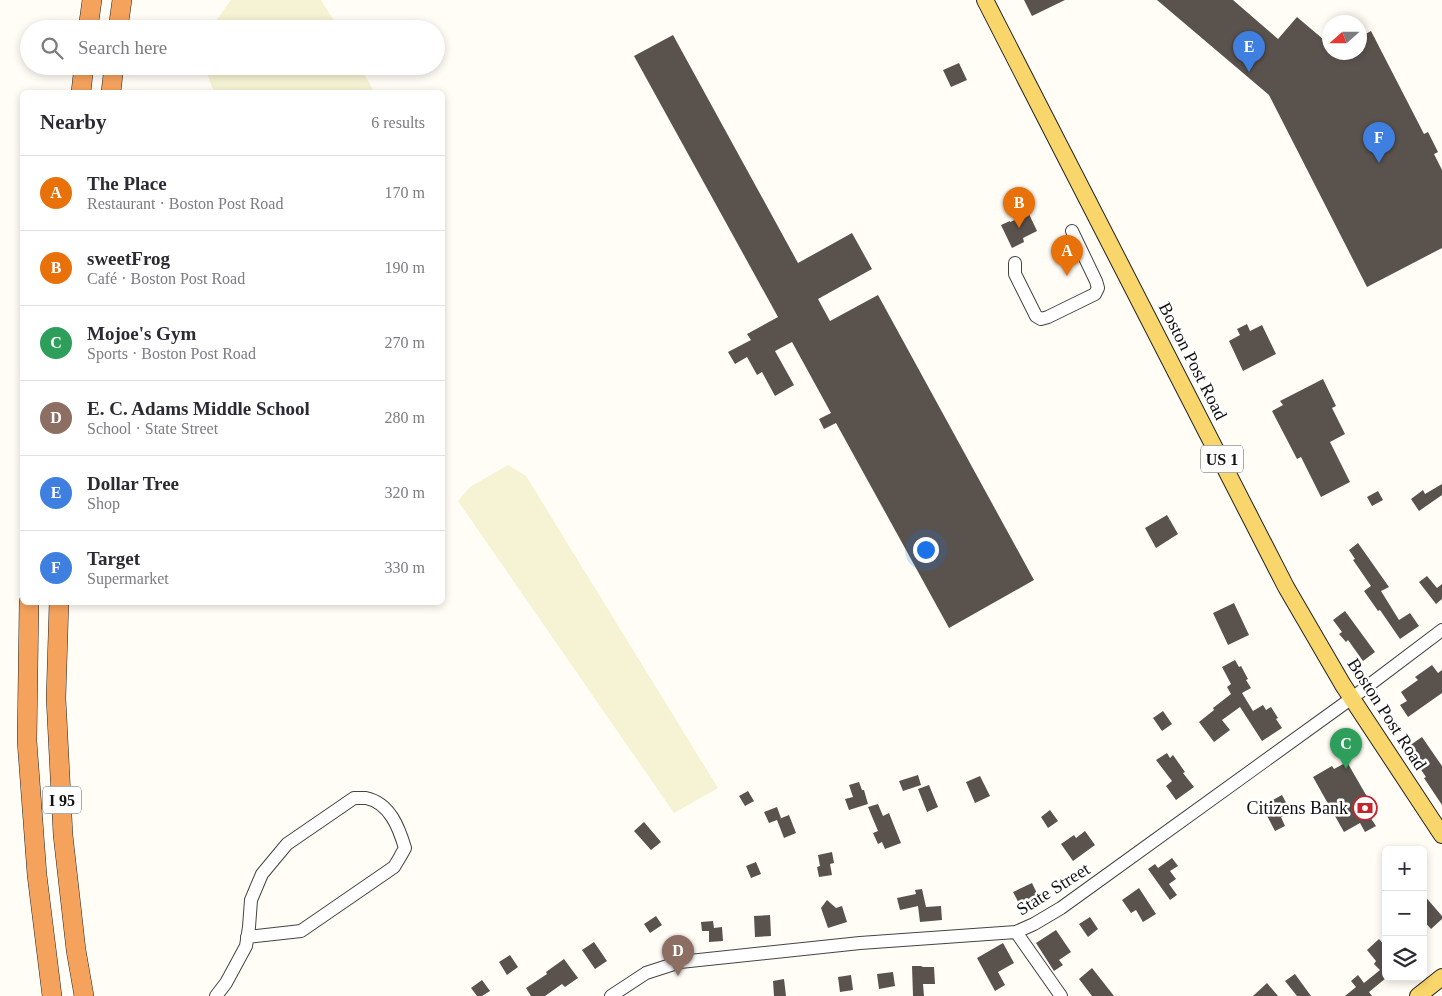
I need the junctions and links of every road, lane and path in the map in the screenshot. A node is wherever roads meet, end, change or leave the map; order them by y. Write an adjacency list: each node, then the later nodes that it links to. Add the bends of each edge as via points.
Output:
1 (92, 0): 4 (highway)
2 (122, 0): 5 (highway)
3 (985, 0): 15 (main road, Boston Post Road / US 1, via 1286,587)
4 (89, 20)
5 (119, 20)
6 (83, 75): 8 (highway)
7 (113, 75): 9 (highway)
8 (81, 90)
9 (111, 90)
10 (1072, 231): 11 (street, via 1096,281 1098,288 1095,294 1041,319 1036,316 1015,274)
11 (1015, 262)
12 (29, 605): 20 (highway, I 95, via 27,741 37,875)
13 (59, 605): 21 (highway, I 95, via 56,698 63,834)
14 (1442, 630): 15 (street, State Street)
15 (1352, 698): 16 (main road, Boston Post Road / US 1); 17 (street, State Street, via 1061,908)
16 (1442, 834)
17 (1016, 932): 23 (street, State Street, via 860,943 680,962 646,973); 24 (street)
18 (247, 937): 18 (street, via 251,900 262,874 287,844 354,798 367,798 382,806 396,822 405,848 394,866 301,931); 22 (street, via 246,946)
19 (1442, 976): 25 (main road)
20 (52, 996)
21 (84, 996)
22 (216, 996)
23 (611, 996)
24 (1061, 996)
25 (1418, 996)

